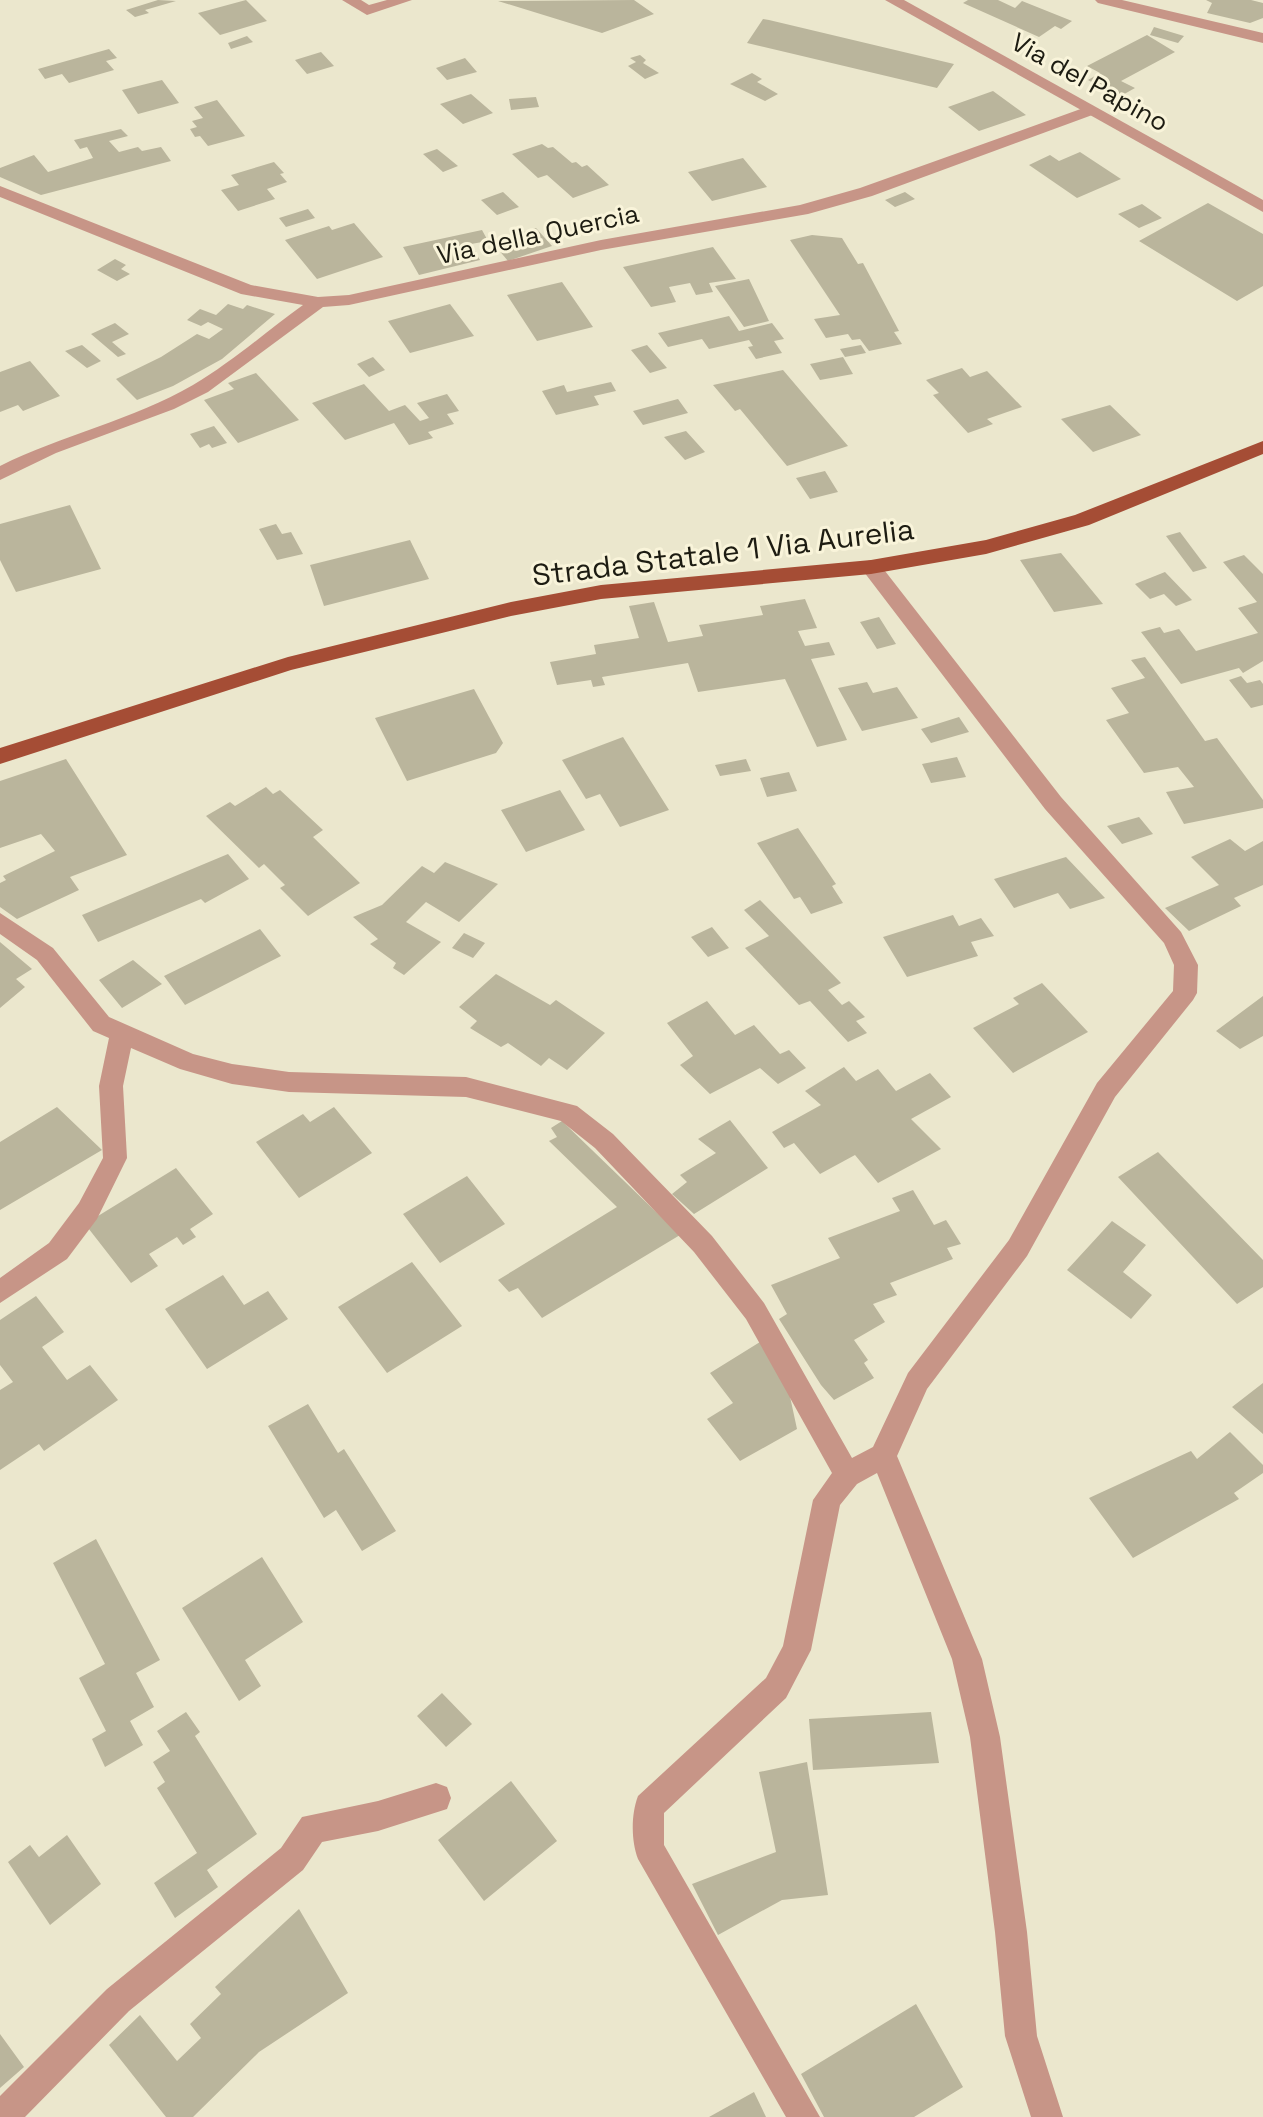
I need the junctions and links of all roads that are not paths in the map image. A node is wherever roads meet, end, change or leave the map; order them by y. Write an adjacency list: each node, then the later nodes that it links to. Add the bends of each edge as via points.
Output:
1 (350, 0): 2 (street, via 367,10)
2 (404, 0)
3 (893, 0): 6 (street, Via del Papino)
4 (1103, 0): 5 (street)
5 (1263, 38)
6 (1089, 111): 8 (street, Via del Papino); 9 (street, Via della Quercia, via 802,210)
7 (0, 191): 9 (street, Via della Quercia, via 233,286)
8 (1263, 207)
9 (318, 302): 11 (street, via 201,388)
10 (1263, 447): 12 (main road, Strada Statale 1 Via Aurelia, via 1082,520 986,547)
11 (0, 474)
12 (871, 567): 13 (main road, Strada Statale 1 Via Aurelia, via 601,592 511,609 288,664); 17 (street, via 1053,803 1173,938 1186,965 1185,993 1106,1090 1018,1248 917,1381)
13 (0, 756)
14 (0, 922): 15 (street, via 45,954 101,1024)
15 (122, 1034): 16 (street, via 111,1086 115,1158 67,1241); 18 (street, via 232,1074 289,1082 466,1087 568,1113 604,1141 703,1244 755,1311)
16 (0, 1292)
17 (883, 1456): 18 (street); 22 (street, via 967,1659 985,1737 1021,2036)
18 (847, 1475): 21 (street, via 827,1500 797,1650 776,1688 649,1807 649,1848)
19 (436, 1798): 20 (street, via 313,1828 292,1859 118,2000)
20 (2, 2117)
21 (804, 2117)
22 (1047, 2117)

